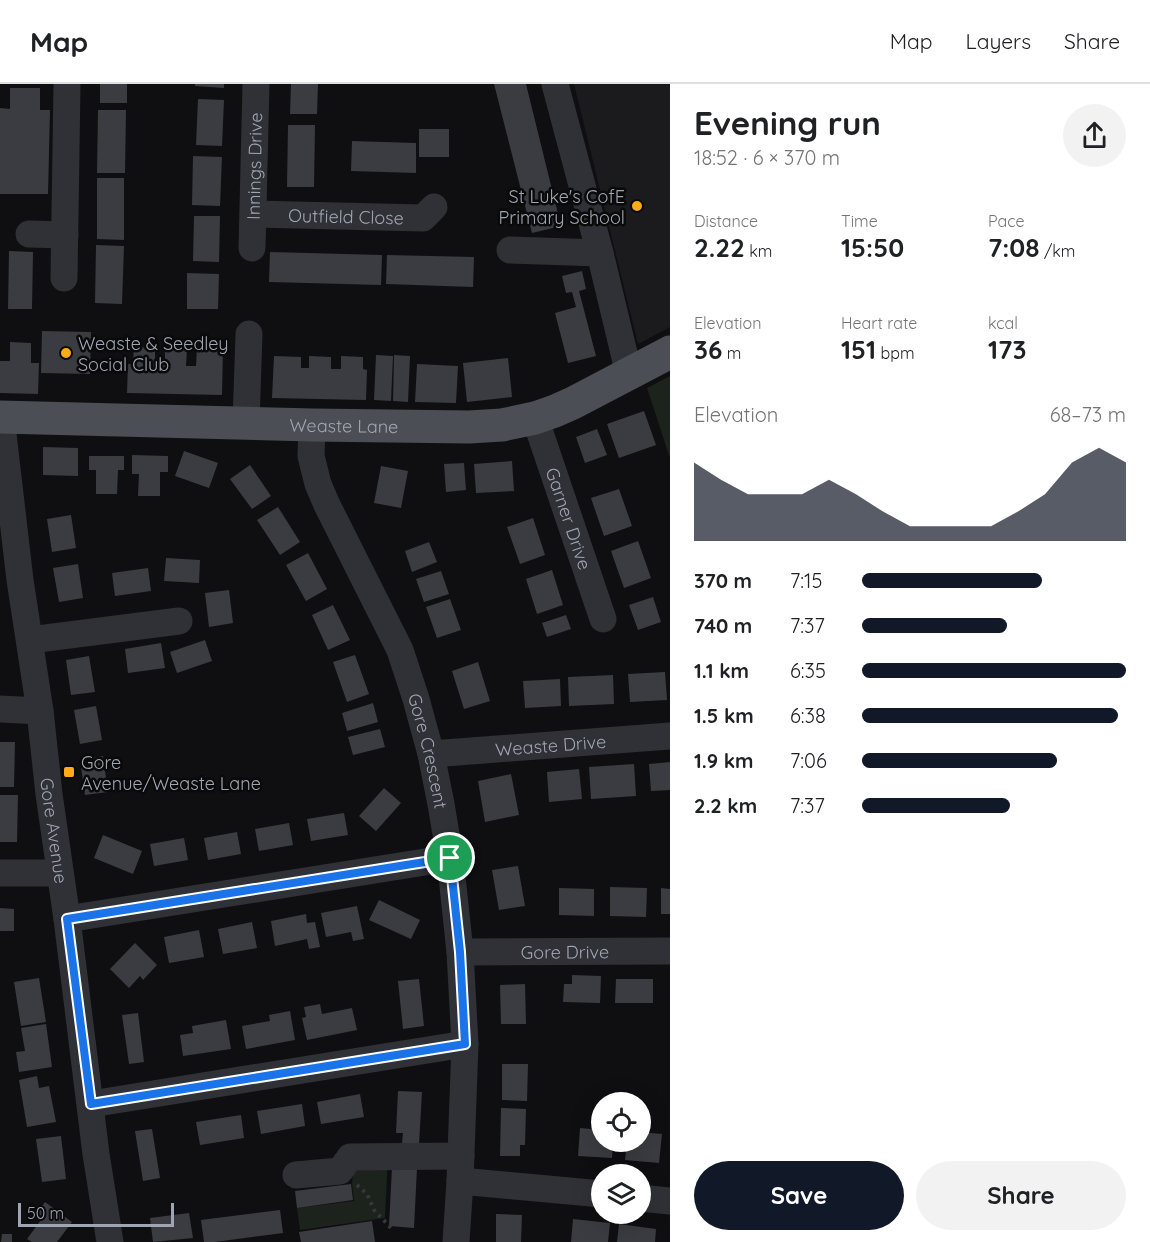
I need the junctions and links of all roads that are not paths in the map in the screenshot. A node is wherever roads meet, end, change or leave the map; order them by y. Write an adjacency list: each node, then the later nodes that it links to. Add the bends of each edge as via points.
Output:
1 (67, 84): 7 (street)
2 (256, 84): 5 (street, Innings Drive)
3 (555, 84): 10 (street)
4 (434, 207): 5 (street, Outfield Close, via 423,218)
5 (254, 214): 8 (street, Innings Drive)
6 (28, 234): 7 (street)
7 (65, 235): 11 (street)
8 (252, 248)
9 (510, 250): 10 (street)
10 (600, 253): 14 (street)
11 (64, 278)
12 (249, 334): 17 (street)
13 (670, 352): 14 (main road, Weaste Lane)
14 (629, 374): 16 (main road, Weaste Lane, via 573,404)
15 (1, 417): 17 (main road, Weaste Lane); 19 (street, Gore Avenue)
16 (535, 418): 18 (main road, Weaste Lane, via 486,427); 20 (street, Garner Drive)
17 (246, 423): 18 (main road, Weaste Lane)
18 (312, 425): 26 (street, Gore Crescent, via 311,456 318,484 400,650)
19 (10, 580): 22 (street, Gore Avenue)
20 (603, 619)
21 (179, 621): 22 (street)
22 (30, 640): 24 (street, Gore Avenue)
23 (0, 709): 24 (street)
24 (40, 711): 29 (street, Gore Avenue)
25 (670, 736): 26 (street, Weaste Drive)
26 (431, 754): 27 (street, Gore Crescent)
27 (450, 858): 30 (street); 32 (street, Gore Crescent)
28 (0, 873): 29 (street)
29 (60, 873): 30 (street, Gore Avenue)
30 (67, 919): 34 (street, Gore Avenue)
31 (670, 951): 32 (street, Gore Drive)
32 (460, 952): 33 (street, Gore Crescent)
33 (465, 1044): 34 (street); 35 (street, Gore Crescent)
34 (91, 1104): 40 (street, Gore Avenue)
35 (460, 1168): 36 (street, via 350,1157 340,1171); 37 (street); 41 (street, Gore Crescent)
36 (296, 1175)
37 (591, 1192)
38 (651, 1199): 39 (street)
39 (670, 1201)
40 (110, 1242)
41 (456, 1242)

